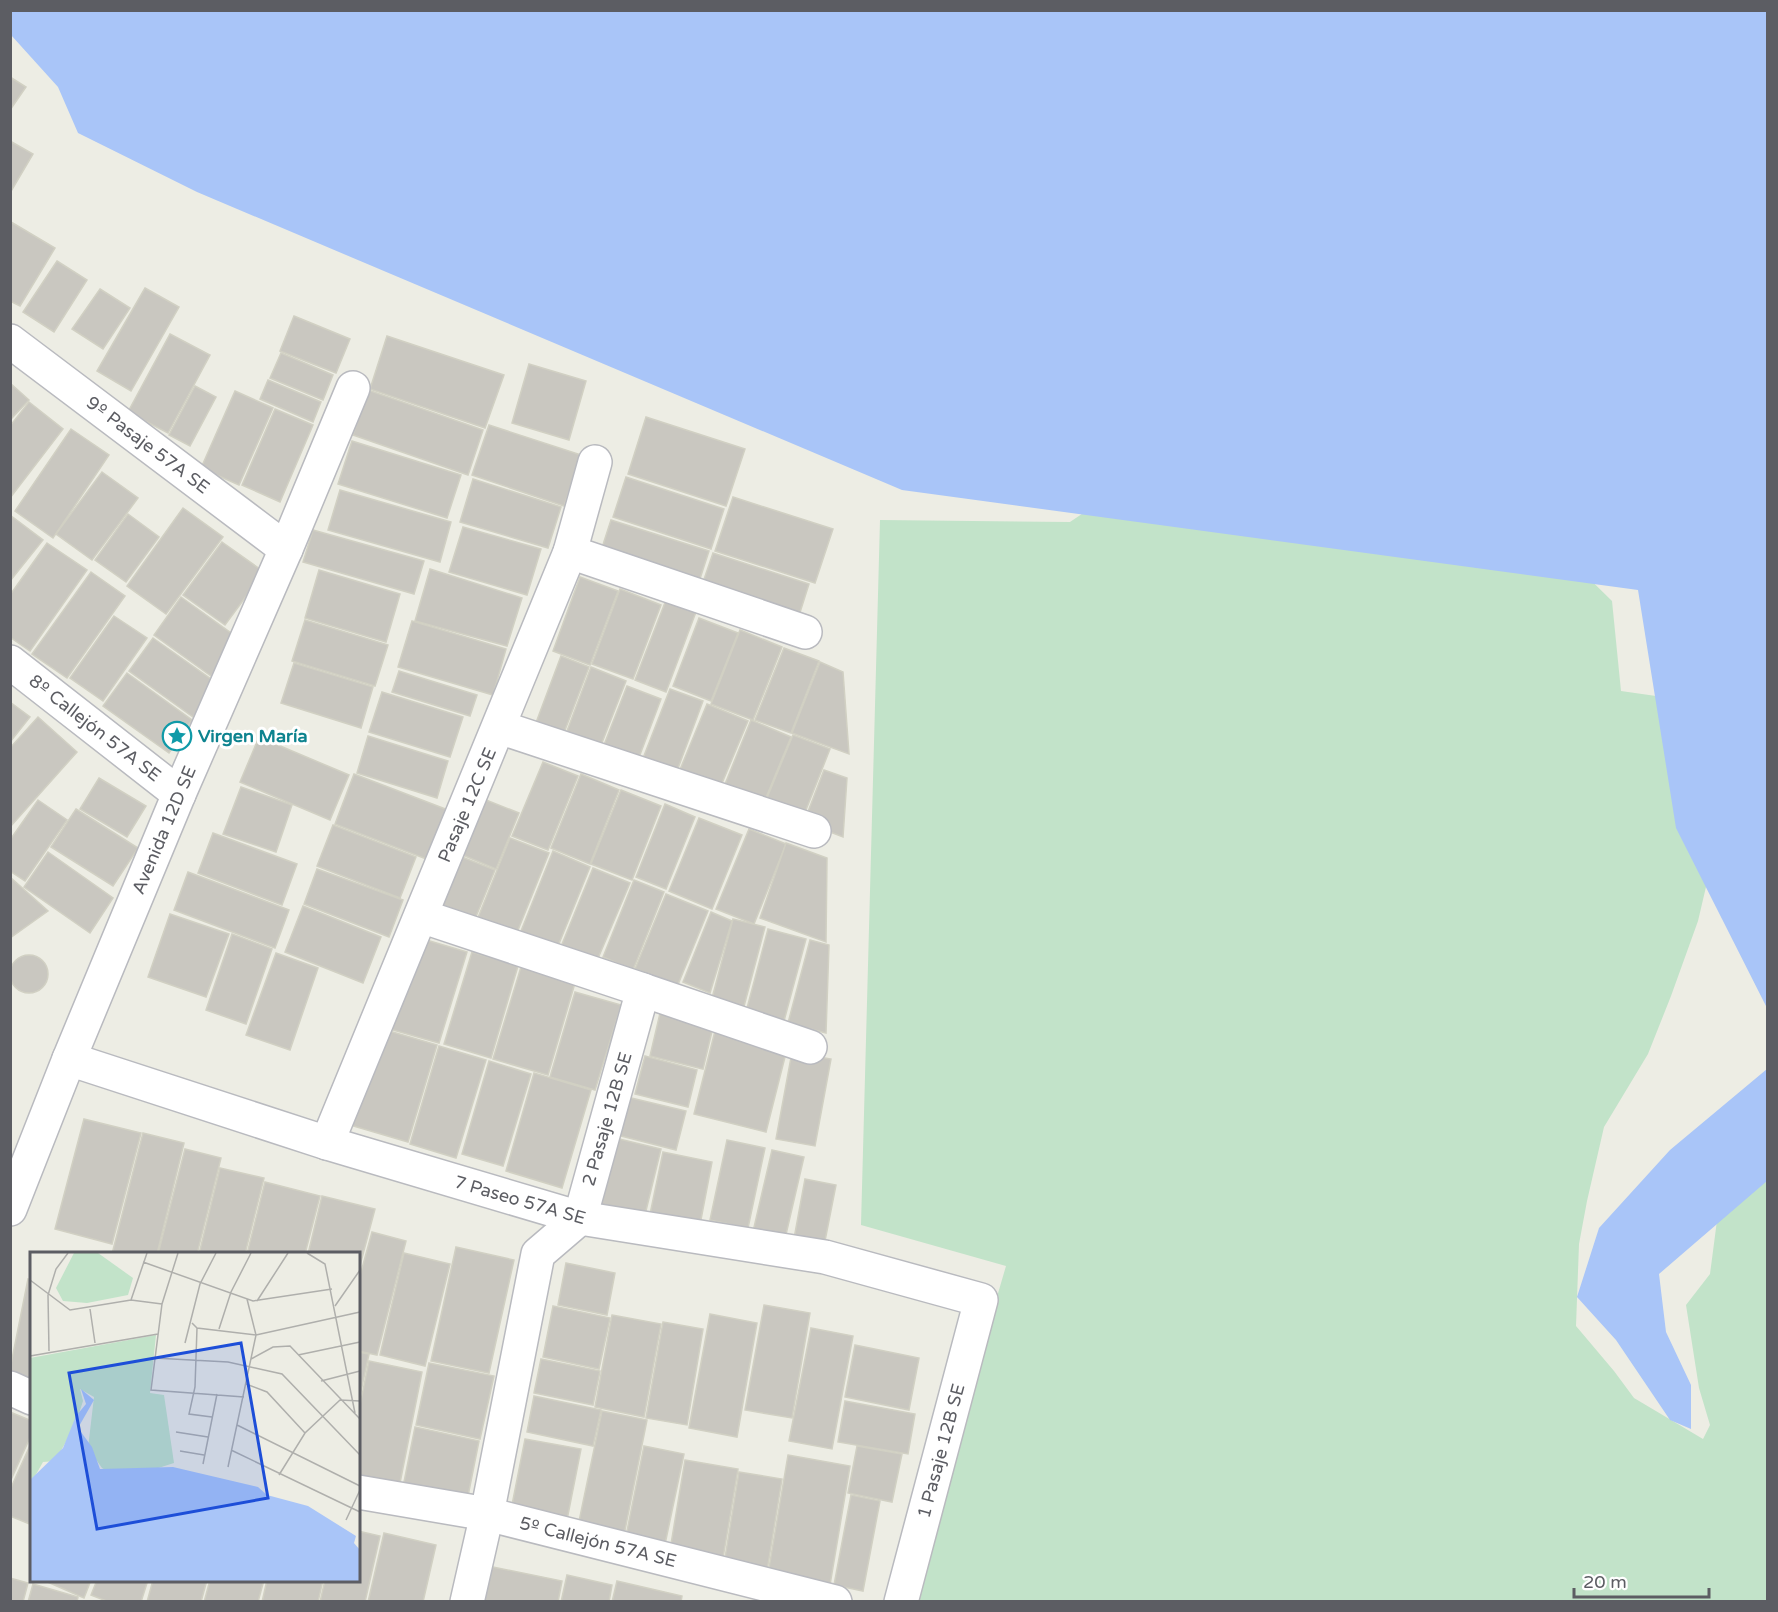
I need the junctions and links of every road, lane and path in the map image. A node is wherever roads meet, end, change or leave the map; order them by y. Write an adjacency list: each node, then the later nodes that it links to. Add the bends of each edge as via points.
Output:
1 (10, 341): 4 (street, 9º Pasaje 57A SE)
2 (353, 388): 4 (street, Avenida 12D SE)
3 (595, 462): 5 (street, Pasaje 12C SE)
4 (286, 549): 9 (street, Avenida 12D SE)
5 (570, 552): 6 (street); 8 (street, Pasaje 12C SE)
6 (805, 632)
7 (10, 662): 9 (street, 8º Callejón 57A SE)
8 (499, 727): 10 (street); 11 (street, Pasaje 12C SE)
9 (179, 794): 14 (street, Avenida 12D SE)
10 (814, 831)
11 (421, 916): 12 (street); 15 (street, Pasaje 12C SE)
12 (643, 990): 13 (street); 17 (street, 2 Pasaje 12B SE)
13 (810, 1047)
14 (69, 1059): 15 (street, 7 Paseo 57A SE); 16 (street, Avenida 12D SE)
15 (327, 1143): 17 (street, 7 Paseo 57A SE)
16 (14, 1193)
17 (579, 1218): 18 (street, 7 Paseo 57A SE, via 825,1257); 22 (street, via 538,1254)
18 (981, 1300): 25 (street, 1 Pasaje 12B SE)
19 (10, 1388): 20 (street)
20 (30, 1397)
21 (360, 1492): 22 (street, 5º Callejón 57A SE)
22 (487, 1514): 23 (street); 24 (street, 5º Callejón 57A SE)
23 (467, 1602)
24 (835, 1602)
25 (901, 1602)

